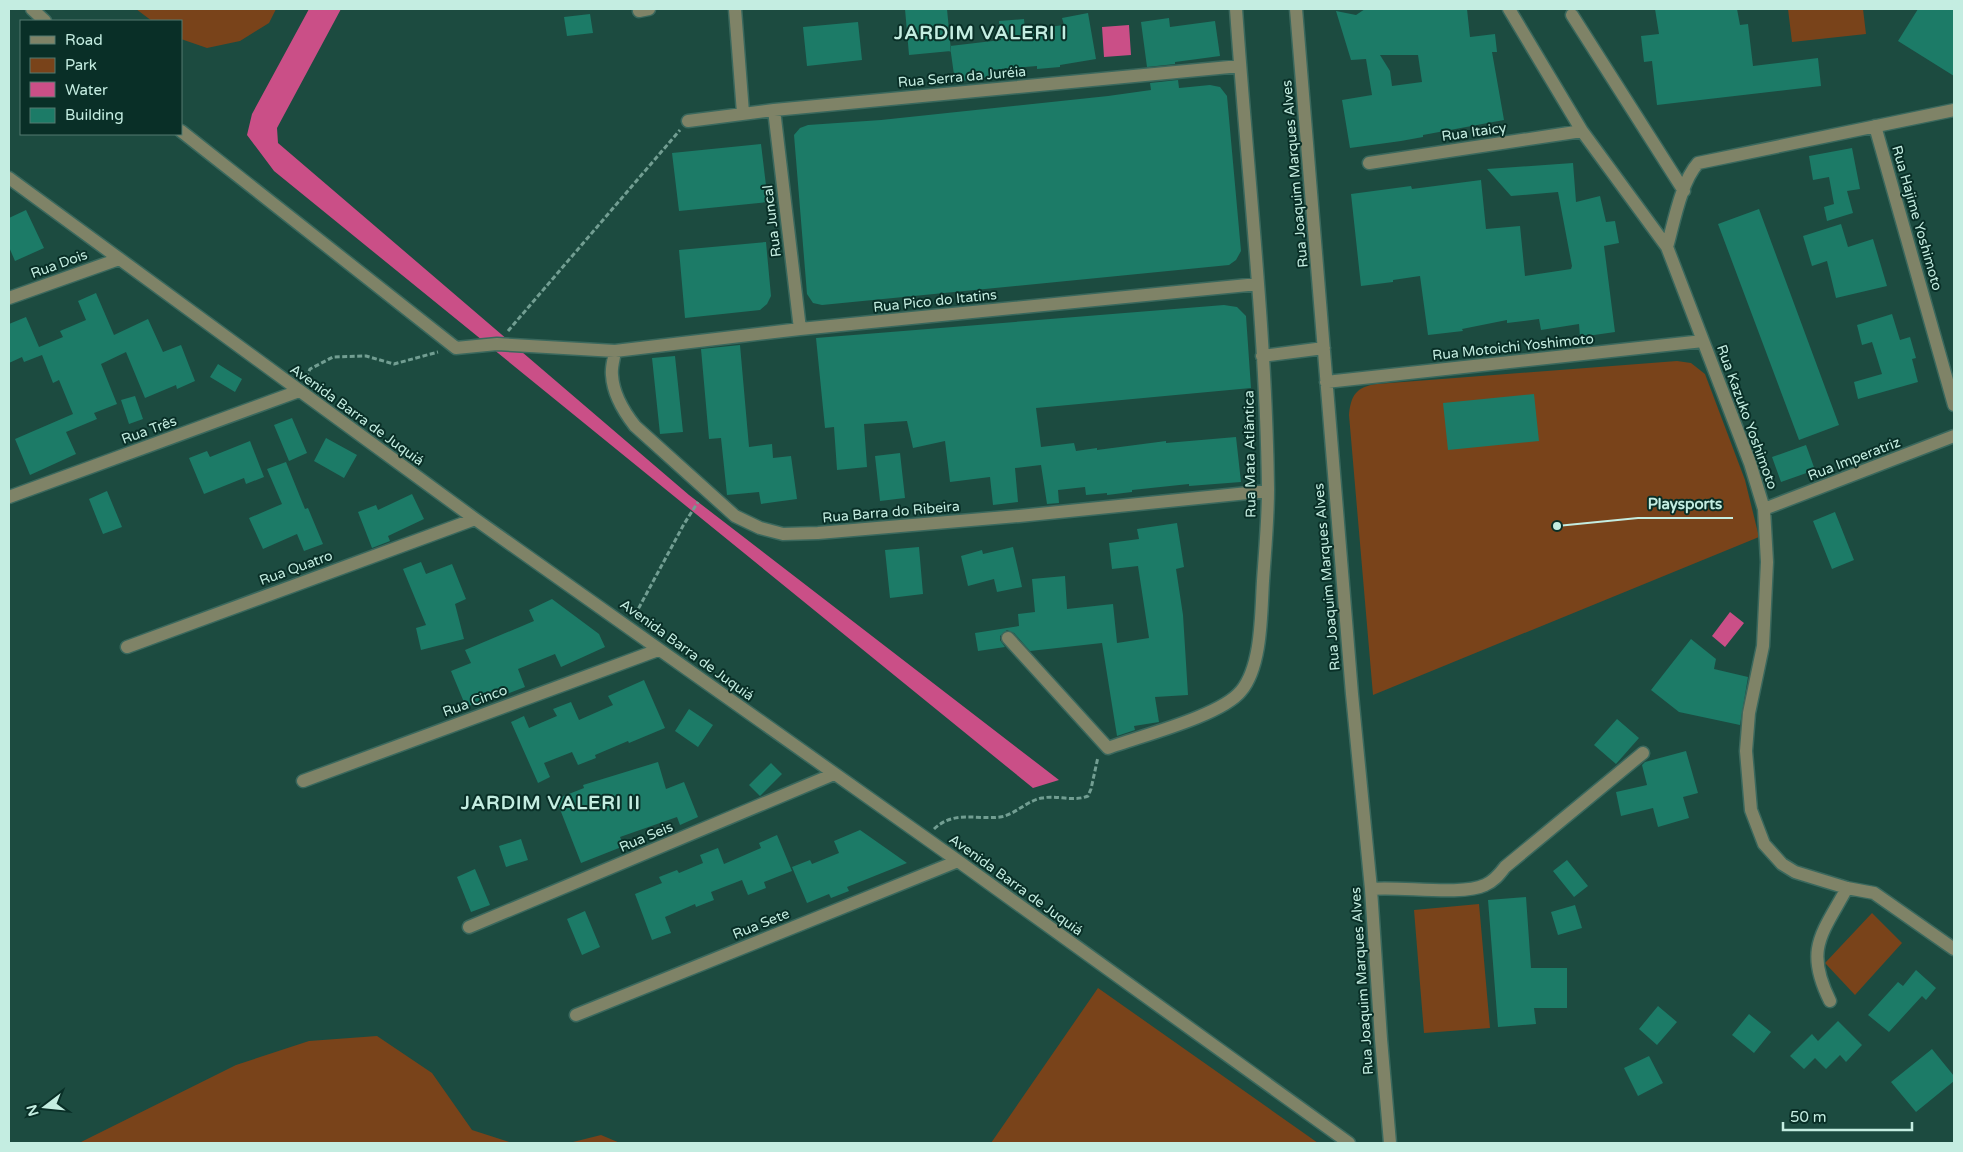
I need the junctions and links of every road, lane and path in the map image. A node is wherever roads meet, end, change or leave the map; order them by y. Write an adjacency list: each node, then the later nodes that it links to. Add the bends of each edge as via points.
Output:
1 (32, 9): 7 (street)
2 (736, 9): 11 (street)
3 (1236, 9): 8 (street, Rua Mata Atlântica)
4 (1296, 9): 27 (street, Rua Joaquim Marques Alves)
5 (1509, 9): 14 (street, Rua Kazuko Yoshimoto)
6 (1572, 15): 18 (street)
7 (44, 20)
8 (1240, 66): 9 (street, Rua Serra da Juréia); 21 (street, Rua Mata Atlântica)
9 (774, 110): 11 (street, Rua Serra da Juréia); 23 (street, Rua Juncal)
10 (1954, 110): 13 (street)
11 (743, 113): 12 (street, Rua Serra da Juréia)
12 (688, 120): 25 (path)
13 (1876, 126): 18 (street, via 1706,160 1691,171); 32 (street, Rua Hajime Yoshimoto)
14 (1582, 131): 16 (street, Rua Itaicy); 19 (street, Rua Kazuko Yoshimoto)
15 (182, 132): 26 (street)
16 (1369, 163)
17 (9, 178): 20 (street, Avenida Barra de Juquiá)
18 (1684, 191): 19 (street)
19 (1667, 247): 24 (street, Rua Kazuko Yoshimoto)
20 (119, 259): 22 (street, Rua Dois); 31 (street, Avenida Barra de Juquiá)
21 (1258, 284): 23 (street, Rua Pico do Itatins); 29 (street, Rua Mata Atlântica)
22 (9, 298)
23 (800, 329): 28 (street, Rua Pico do Itatins)
24 (1703, 341): 30 (street, Rua Motoichi Yoshimoto); 37 (street, Rua Kazuko Yoshimoto, via 1743,443)
25 (497, 344): 26 (street, Rua Pico do Itatins); 28 (street, Rua Pico do Itatins)
26 (456, 348): 31 (path, via 394,364 366,356 333,358 310,369)
27 (1324, 348): 29 (street); 30 (street, Rua Joaquim Marques Alves)
28 (615, 351): 34 (street, Rua Barra do Ribeira, via 612,375 616,396 635,426 735,516 783,534 1009,517)
29 (1262, 356): 34 (street, Rua Mata Atlântica)
30 (1326, 382): 50 (street, Rua Joaquim Marques Alves)
31 (299, 391): 35 (street, Rua Três); 38 (street, Avenida Barra de Juquiá)
32 (1954, 405)
33 (1954, 436): 37 (street, Rua Imperatriz)
34 (1268, 491): 43 (street, Rua Mata Atlântica, via 1260,638 1254,667 1242,690 1227,704 1207,713)
35 (9, 497)
36 (702, 498): 39 (path, via 684,524)
37 (1764, 510): 49 (street, Rua Kazuko Yoshimoto, via 1768,562 1763,646 1746,732 1751,810 1764,844 1782,864 1795,872)
38 (475, 519): 39 (street, Avenida Barra de Juquiá); 41 (street, Rua Quatro)
39 (629, 626): 42 (street, Avenida Barra de Juquiá)
40 (1008, 638): 43 (street)
41 (126, 646)
42 (658, 650): 45 (street, Avenida Barra de Juquiá); 46 (street, Rua Cinco)
43 (1108, 748): 47 (path, via 1096,760 1088,796 1079,799 1042,798 1001,817 956,817 937,826)
44 (1643, 753): 50 (street, via 1483,886)
45 (834, 774): 47 (street, Avenida Barra de Juquiá); 51 (street, Rua Seis)
46 (303, 781)
47 (924, 838): 48 (street, Avenida Barra de Juquiá)
48 (958, 861): 54 (street, Rua Sete); 55 (street, Avenida Barra de Juquiá)
49 (1847, 888): 52 (street, Rua Kazuko Yoshimoto, via 1874,893); 53 (street, via 1817,950 1821,982)
50 (1371, 889): 56 (street, Rua Joaquim Marques Alves)
51 (469, 927)
52 (1954, 948)
53 (1830, 1001)
54 (576, 1015)
55 (1349, 1143)
56 (1390, 1143)

